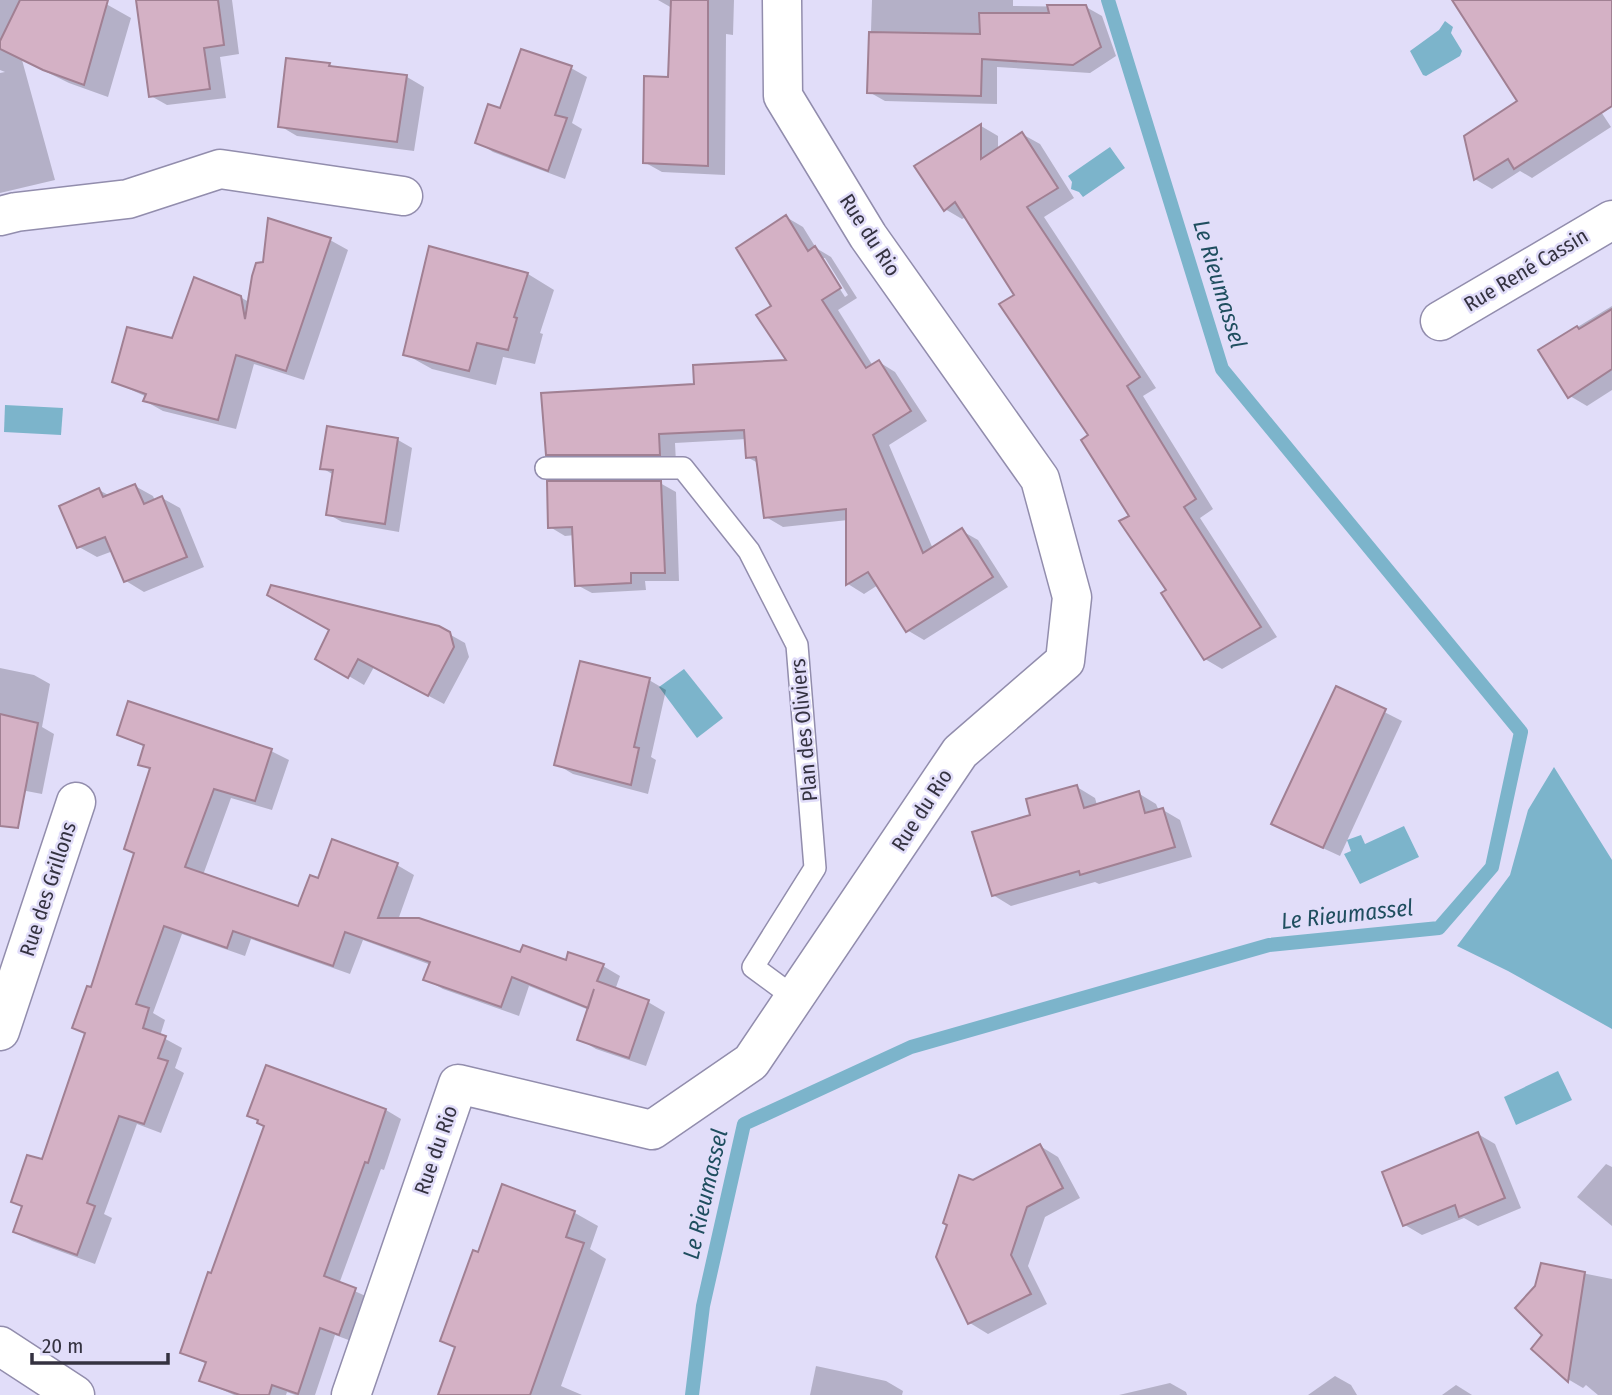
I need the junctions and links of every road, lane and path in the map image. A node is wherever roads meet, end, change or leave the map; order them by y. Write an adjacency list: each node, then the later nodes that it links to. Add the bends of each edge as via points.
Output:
1 (782, 0): 9 (street, Rue du Rio, via 783,96 869,236 1041,479 1072,597 1065,661 960,752)
2 (403, 196): 3 (street, via 220,169 128,199)
3 (0, 216)
4 (1612, 220): 5 (street, Rue René Cassin)
5 (1440, 321)
6 (546, 468): 9 (lane, Plan des Oliviers, via 683,468 749,551 797,645 815,868 753,967)
7 (76, 802): 8 (street, Rue des Grillons)
8 (10, 970): 10 (street, Rue des Grillons)
9 (795, 998): 13 (street, Rue du Rio, via 751,1062 652,1130 458,1084)
10 (0, 1031)
11 (0, 1346): 12 (street)
12 (75, 1395)
13 (351, 1395)

